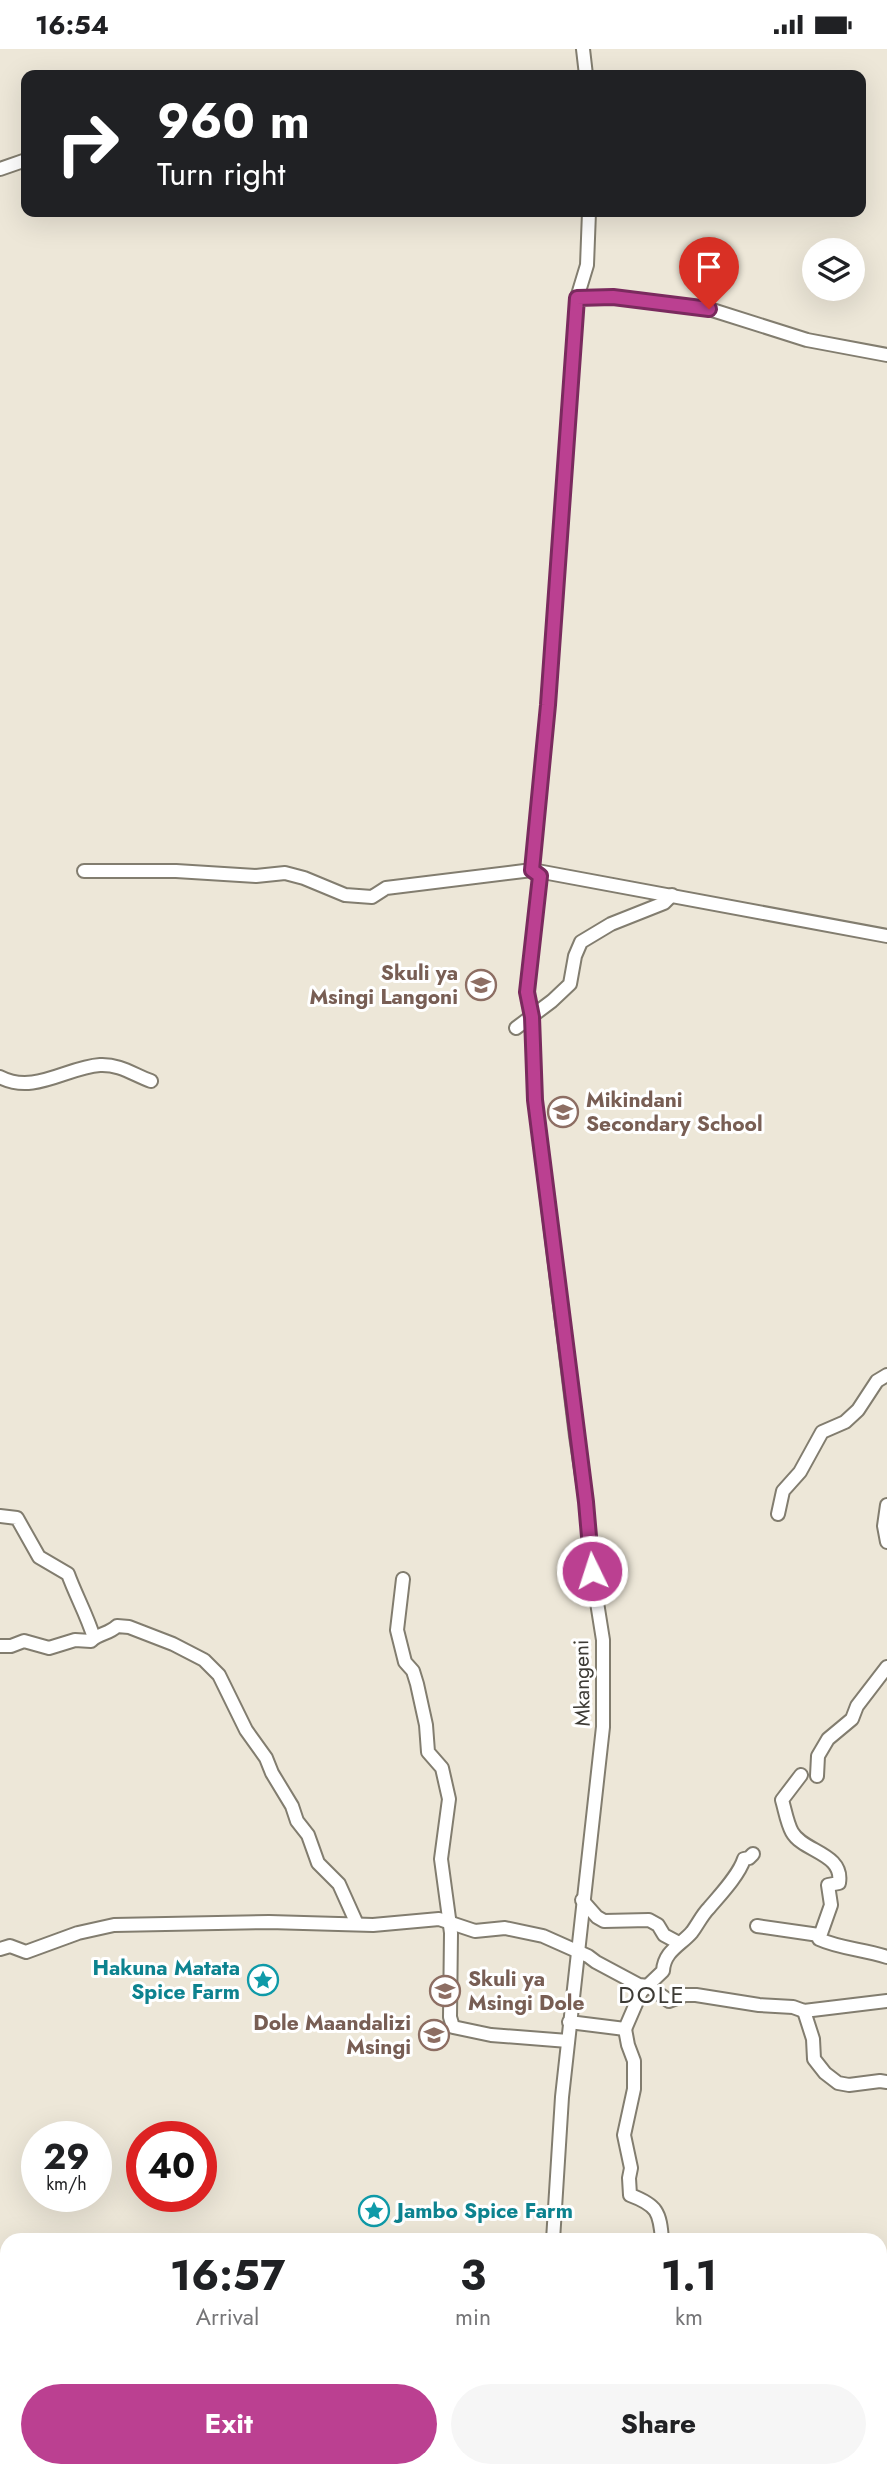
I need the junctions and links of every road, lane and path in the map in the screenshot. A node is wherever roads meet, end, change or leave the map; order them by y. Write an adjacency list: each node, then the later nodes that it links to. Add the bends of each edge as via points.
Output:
1 (583, 49): 2 (street)
2 (585, 70)
3 (21, 162): 4 (street)
4 (0, 169)
5 (589, 217): 6 (street, Mkangeni, via 587,265)
6 (577, 298): 7 (street, via 613,297 709,309 807,340); 8 (street, Mkangeni)
7 (887, 355)
8 (532, 870): 9 (street, via 386,888 372,897 345,895 285,873); 10 (street); 12 (street, Mkangeni, via 540,876 527,992)
9 (84, 871)
10 (672, 895): 11 (street); 12 (street, via 581,942 570,984)
11 (887, 936)
12 (532, 1017): 13 (street); 28 (street, Mkangeni, via 535,1100 603,1640 603,1727)
13 (516, 1028)
14 (0, 1077): 15 (street, via 38,1083 101,1065 131,1070)
15 (151, 1081)
16 (887, 1375): 18 (street, via 845,1422 822,1432 800,1472 783,1491)
17 (887, 1505): 20 (street)
18 (778, 1514)
19 (0, 1516): 22 (street, via 17,1518 39,1557 68,1574)
20 (887, 1542)
21 (403, 1579): 29 (street, via 397,1630 405,1662 417,1684 429,1752 442,1768 449,1799 441,1859)
22 (94, 1638): 23 (street, via 49,1647 24,1641); 30 (street, via 117,1626 129,1627 191,1653 219,1675 308,1835 318,1863 339,1884)
23 (0, 1646)
24 (887, 1667): 26 (street, via 852,1719 828,1739 818,1756)
25 (801, 1775): 32 (street, via 782,1800 793,1834 821,1852 837,1868 840,1879 828,1885 831,1905)
26 (817, 1776)
27 (753, 1854): 33 (street, via 744,1859 691,1934)
28 (582, 1900): 33 (street, via 604,1921 654,1921 664,1935); 35 (street, Mkangeni)
29 (450, 1921): 30 (street); 35 (street, via 475,1931 505,1928 543,1936); 42 (street, via 453,2027)
30 (357, 1924): 34 (street, via 114,1925 26,1952 10,1946)
31 (757, 1926): 32 (street)
32 (819, 1935): 36 (street, via 838,1947)
33 (679, 1943): 37 (street)
34 (0, 1949)
35 (577, 1950): 37 (street); 40 (street, Mkangeni)
36 (887, 1957)
37 (648, 1986): 39 (street, via 669,2001 696,1994); 41 (street, via 635,2002)
38 (887, 2001): 39 (street)
39 (804, 2011): 43 (street, via 814,2059 825,2073 849,2085)
40 (569, 2022): 41 (street); 42 (street, Mkangeni)
41 (625, 2029): 45 (street, via 634,2061 634,2089 624,2135 631,2168 629,2188 631,2195 649,2202 660,2217)
42 (568, 2041): 44 (street, Mkangeni)
43 (887, 2082)
44 (554, 2233)
45 (661, 2233)

